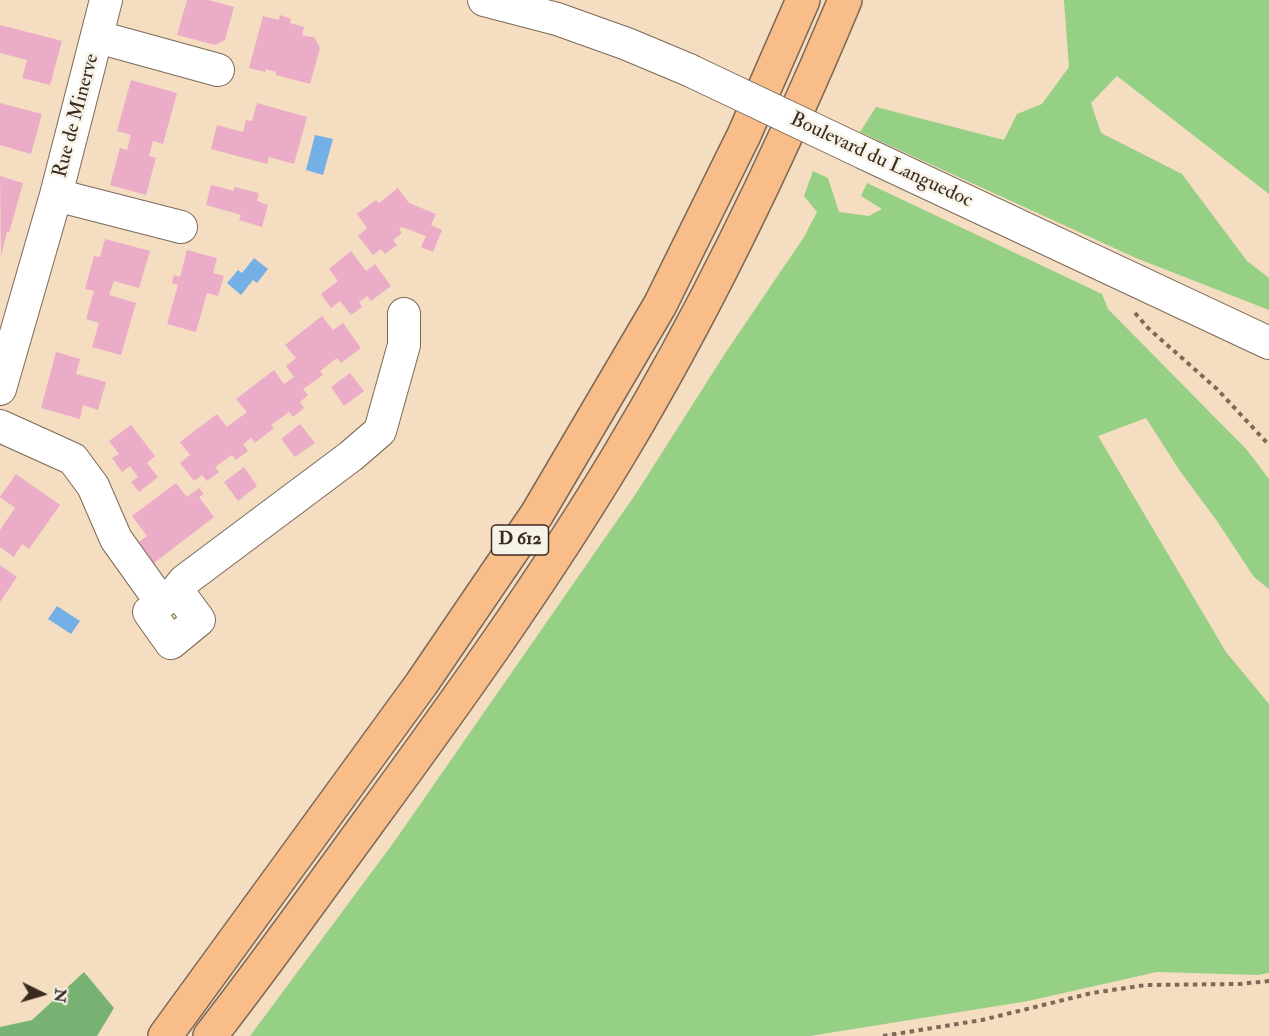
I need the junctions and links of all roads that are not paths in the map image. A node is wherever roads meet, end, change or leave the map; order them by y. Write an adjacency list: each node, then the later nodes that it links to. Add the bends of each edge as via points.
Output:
1 (106, 0): 6 (street, Rue de Minerve)
2 (115, 0): 6 (street, Rue de Minerve)
3 (484, 0): 12 (street, Boulevard du Languedoc, bridge, via 557,19 689,70)
4 (803, 0): 15 (highway, D 612, via 744,135 660,305 537,514 429,675)
5 (845, 0): 16 (highway, D 612, via 753,206 619,454 528,598 440,725)
6 (98, 37): 7 (street, Rue de Minerve); 8 (street, Rue de Minerve)
7 (218, 70)
8 (56, 195): 9 (street, Rue de Minerve); 11 (street, Rue de Minerve)
9 (181, 227)
10 (404, 314): 14 (street, via 404,345 380,430 169,596 116,539 93,486 73,459)
11 (11, 317): 13 (street, Rue de Minerve)
12 (1269, 343)
13 (0, 389)
14 (0, 426)
15 (165, 1036)
16 (210, 1036)

